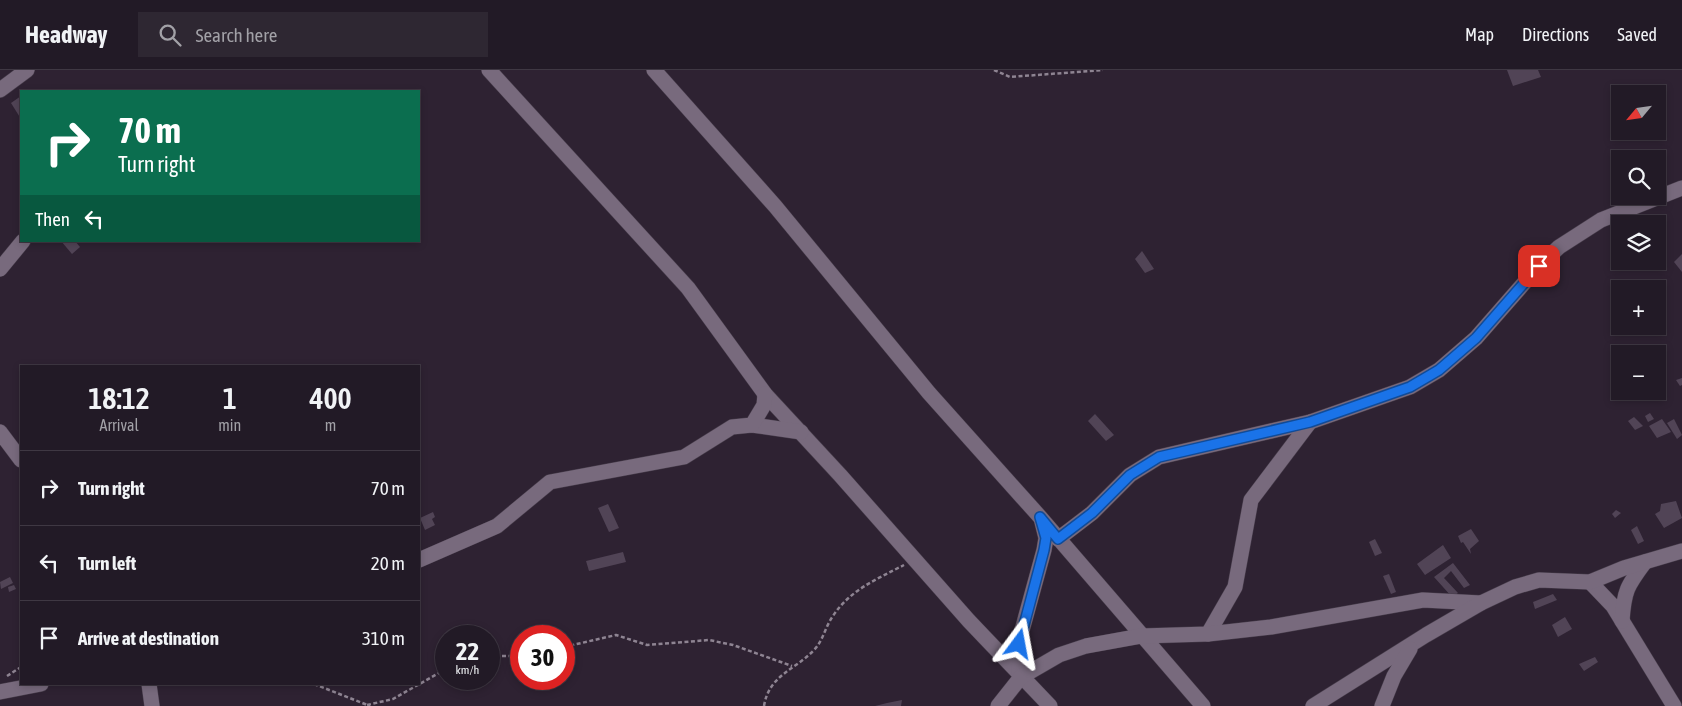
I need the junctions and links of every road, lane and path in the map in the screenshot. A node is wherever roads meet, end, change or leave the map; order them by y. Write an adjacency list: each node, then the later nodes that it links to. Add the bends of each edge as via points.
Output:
1 (27, 70): 6 (street)
2 (489, 70): 10 (street, via 688,288)
3 (654, 70): 16 (street, via 775,206 929,393)
4 (994, 70): 5 (path, via 1010,77)
5 (1102, 70)
6 (0, 90)
7 (1682, 188): 11 (street, via 1600,220 1559,247 1476,338 1439,370 1410,387)
8 (22, 242): 9 (street)
9 (0, 269)
10 (765, 394): 12 (street, via 764,406); 14 (street)
11 (1310, 422): 17 (street, via 1149,461); 25 (street, via 1251,500 1235,586)
12 (752, 424): 14 (street); 19 (street, via 732,427 684,457 550,482 497,526)
13 (0, 432): 15 (street)
14 (800, 432): 20 (street)
15 (20, 459)
16 (1040, 517): 17 (street); 32 (street, via 1046,538 1021,634)
17 (1058, 539): 26 (street)
18 (1682, 551): 21 (street)
19 (420, 560)
20 (914, 560): 29 (path, via 846,598 831,619 819,645); 32 (street)
21 (1645, 562): 22 (street); 24 (street, via 1624,595)
22 (1590, 582): 23 (street, via 1539,580 1514,587); 24 (street, via 1613,606)
23 (1481, 603): 25 (street, via 1423,600 1272,627); 27 (street)
24 (1622, 621): 48 (street)
25 (1208, 634): 26 (street)
26 (1141, 636): 32 (street, via 1071,650); 45 (street)
27 (1415, 642): 46 (street); 47 (street, via 1402,660)
28 (575, 644): 29 (path, via 616,635 647,644 709,640)
29 (792, 666): 42 (path, via 772,684)
30 (20, 667): 33 (path)
31 (435, 675): 34 (path)
32 (1020, 675): 43 (street); 44 (street)
33 (0, 681)
34 (420, 684)
35 (36, 685): 39 (street)
36 (149, 685): 41 (street)
37 (317, 685): 40 (path)
38 (418, 685): 40 (path, via 393,699)
39 (0, 692)
40 (368, 705)
41 (152, 706)
42 (764, 706)
43 (998, 706)
44 (1050, 706)
45 (1203, 706)
46 (1313, 706)
47 (1382, 706)
48 (1674, 706)

